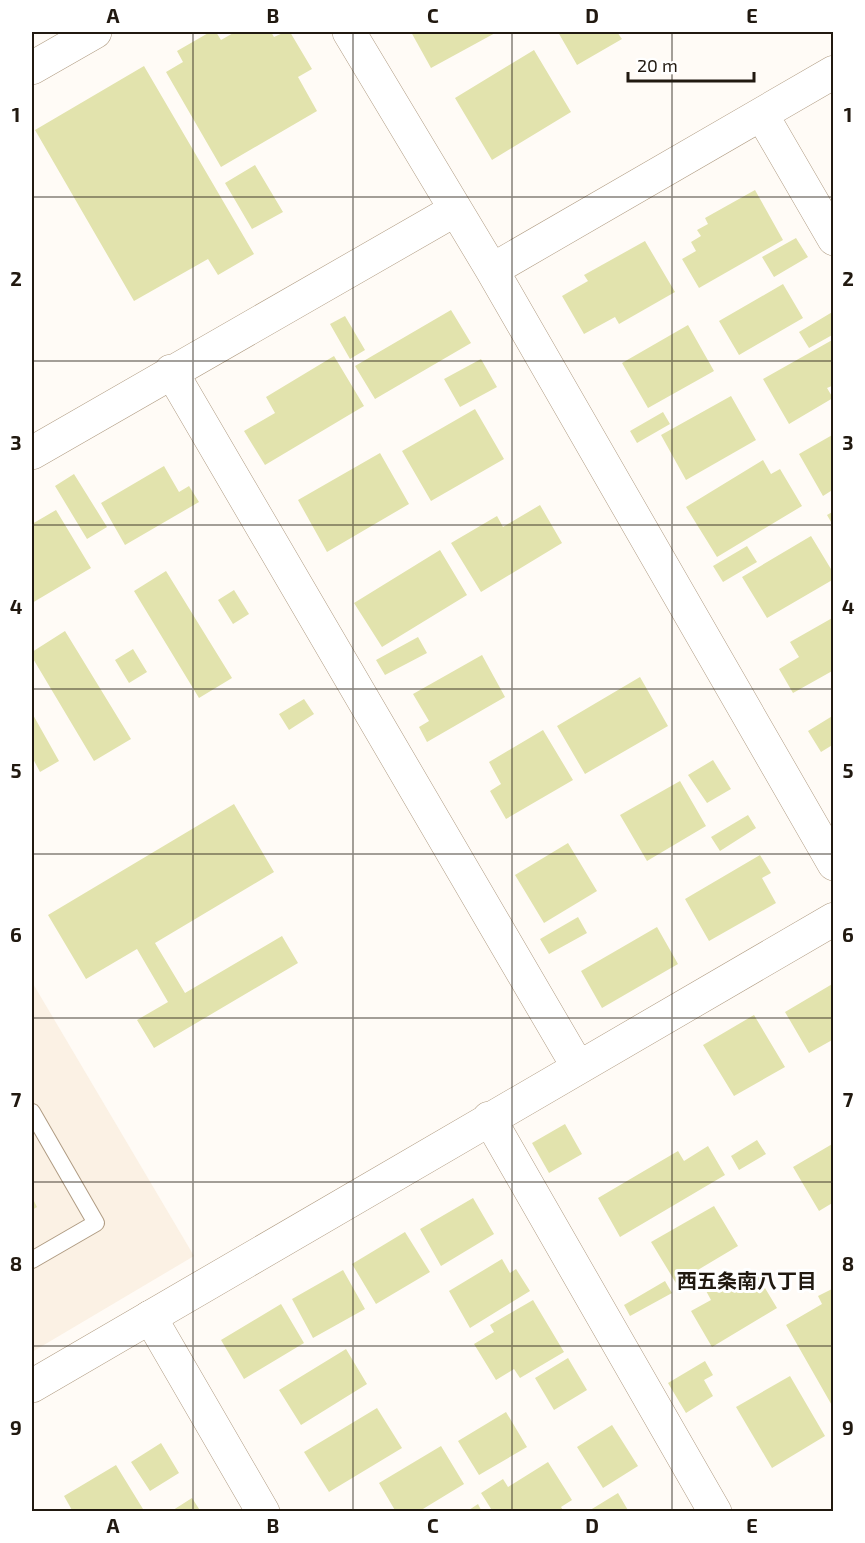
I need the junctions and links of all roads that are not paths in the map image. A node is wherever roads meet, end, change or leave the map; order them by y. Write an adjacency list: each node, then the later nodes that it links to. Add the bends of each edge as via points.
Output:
1 (95, 32): 3 (street)
2 (349, 32): 6 (street)
3 (32, 68)
4 (834, 72): 5 (street)
5 (762, 115): 7 (street); 8 (street)
6 (455, 210): 8 (street); 9 (street)
7 (834, 239)
8 (492, 270): 11 (street)
9 (171, 371): 10 (street); 13 (street)
10 (32, 453)
11 (834, 864)
12 (834, 919): 13 (street)
13 (578, 1067): 15 (street)
14 (32, 1112): 16 (lane, via 96,1223)
15 (489, 1118): 17 (street); 20 (street)
16 (32, 1260)
17 (150, 1317): 18 (street); 19 (street)
18 (32, 1386)
19 (263, 1512)
20 (715, 1512)

